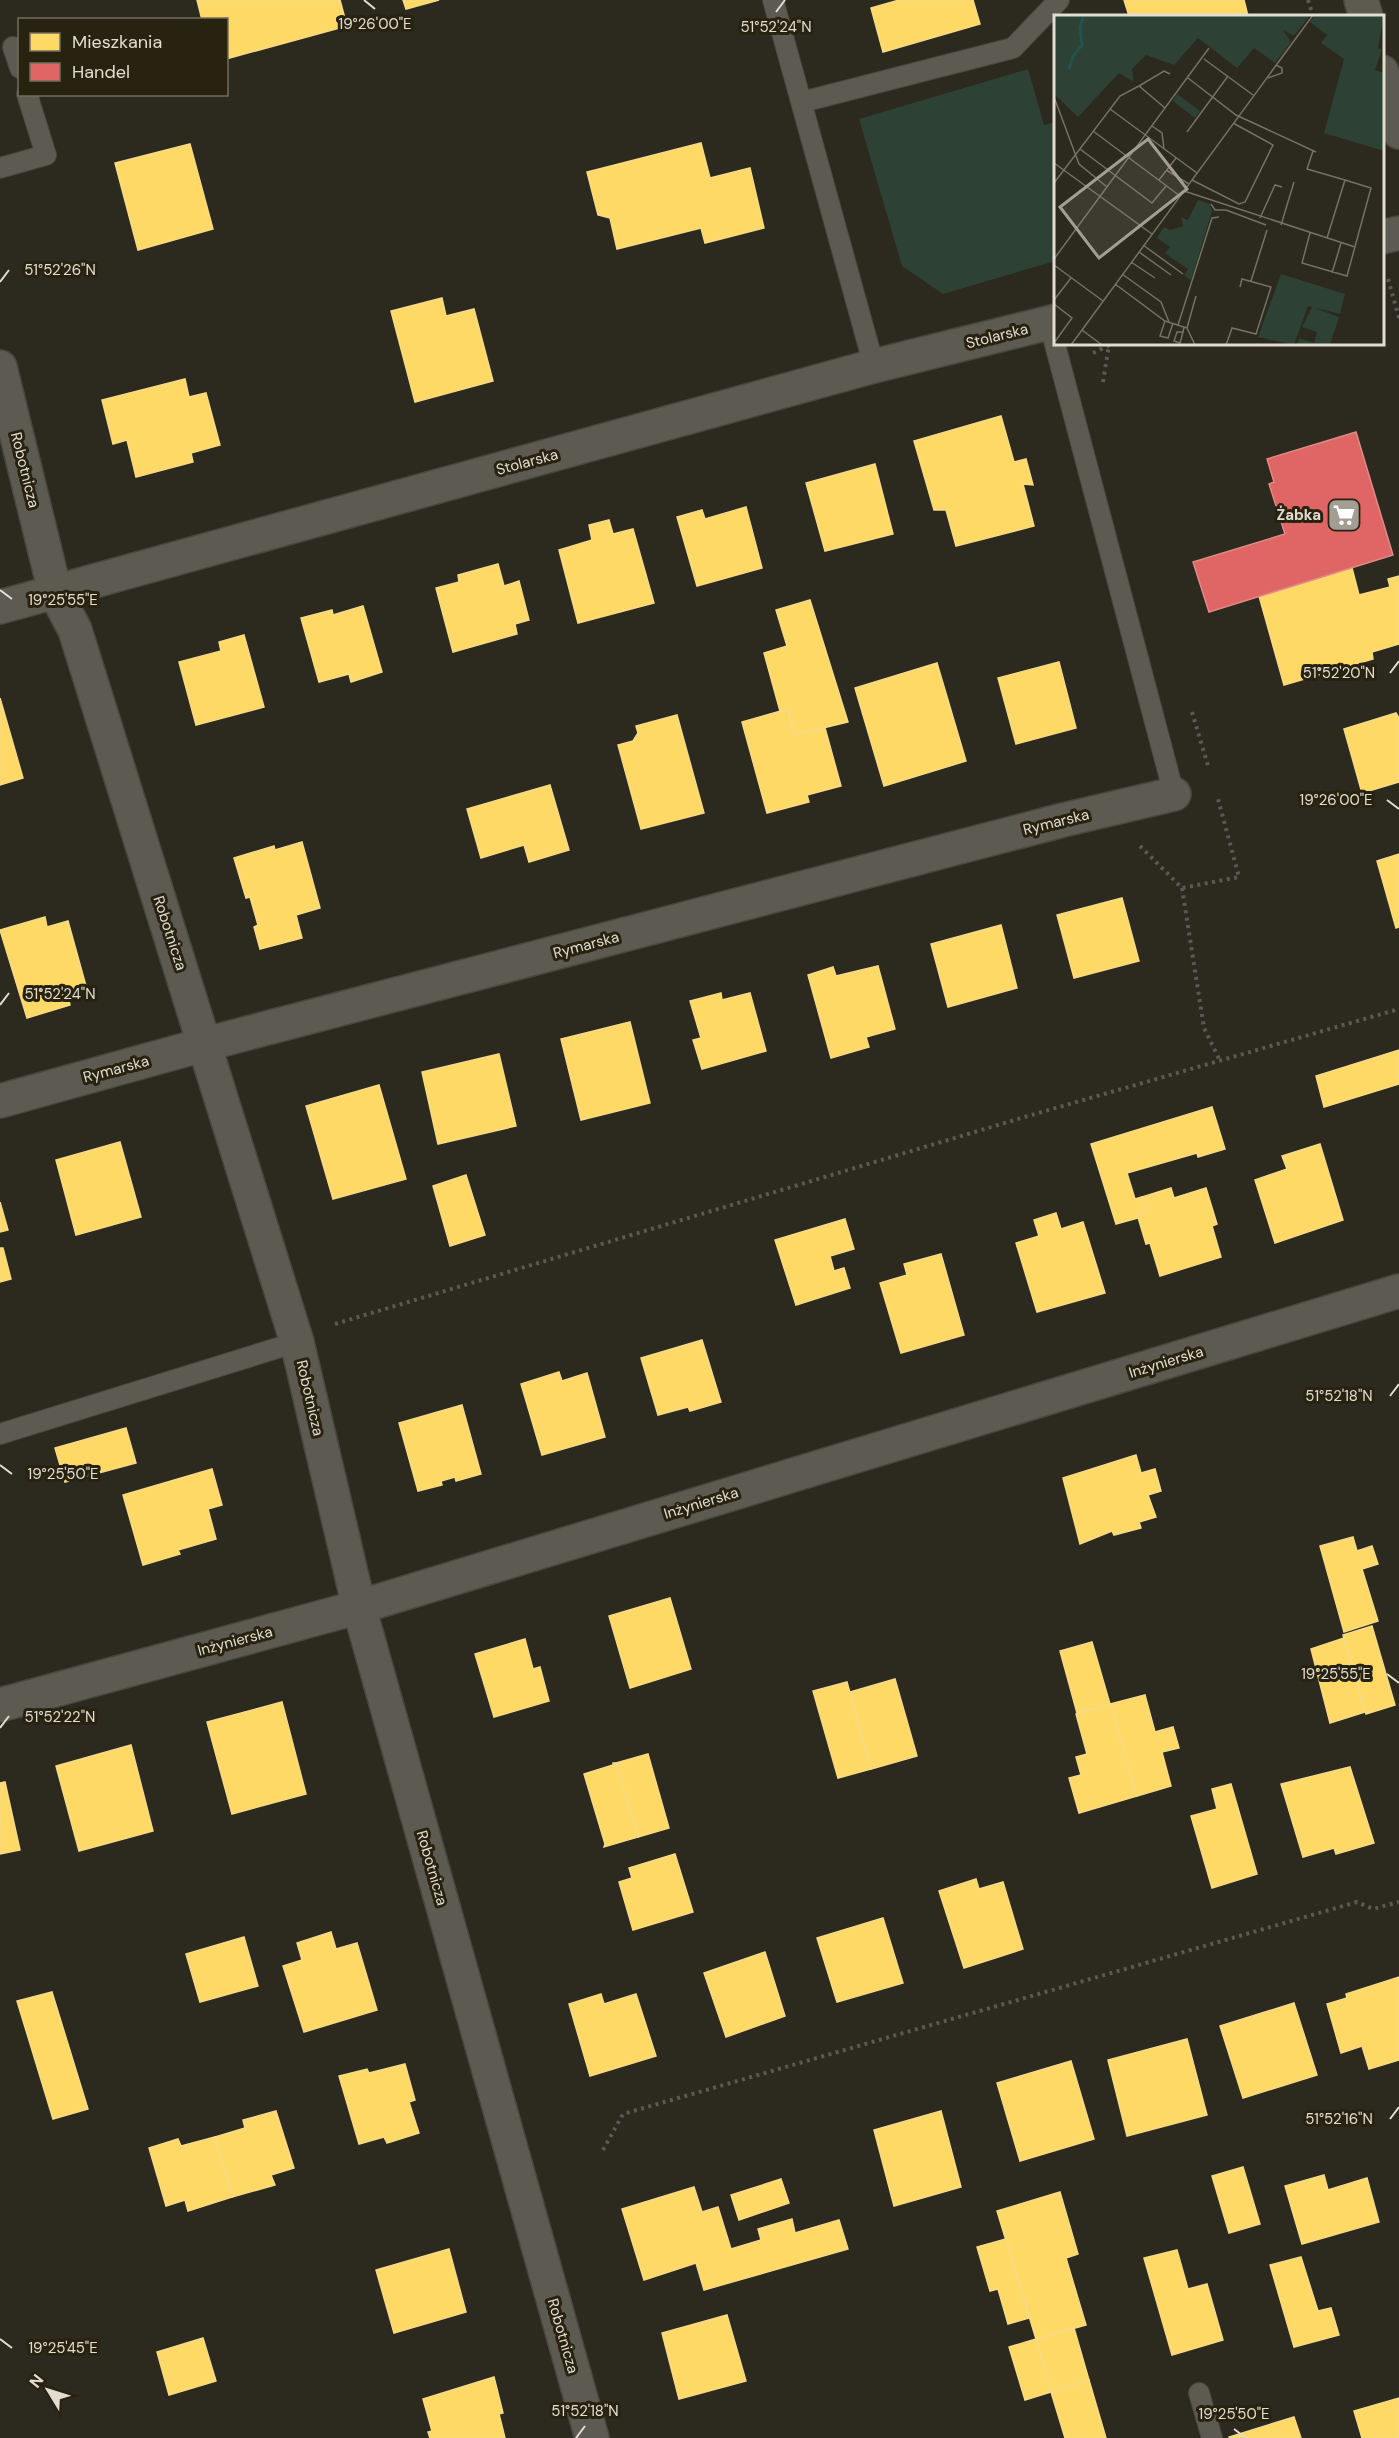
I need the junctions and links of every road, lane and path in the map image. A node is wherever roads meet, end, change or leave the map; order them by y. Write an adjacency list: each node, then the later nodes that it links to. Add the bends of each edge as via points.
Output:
1 (773, 0): 11 (lane)
2 (1059, 0): 11 (lane, via 1013,48)
3 (1308, 0): 5 (path)
4 (1361, 0): 6 (street)
5 (1313, 15)
6 (1366, 15)
7 (13, 47): 8 (lane)
8 (18, 62)
9 (1389, 78): 12 (street)
10 (28, 96): 13 (lane, via 46,155)
11 (802, 102): 20 (lane)
12 (1399, 132)
13 (0, 168)
14 (1399, 233): 15 (street)
15 (1384, 237)
16 (1386, 272): 17 (path)
17 (1399, 318)
18 (1052, 322): 20 (street, Stolarska)
19 (1058, 345): 27 (lane)
20 (874, 366): 22 (street, Stolarska)
21 (0, 367): 22 (street, Robotnicza)
22 (55, 592): 23 (street, Stolarska); 31 (street, Robotnicza, via 75,630)
23 (0, 607)
24 (1189, 703): 25 (path)
25 (1209, 771)
26 (1216, 793): 29 (path, via 1239,877)
27 (1174, 794): 28 (street, Rymarska)
28 (1113, 808): 29 (path, via 1121,831); 31 (street, Rymarska)
29 (1182, 888): 32 (path, via 1204,1028)
30 (1399, 1009): 32 (path)
31 (206, 1044): 33 (street, Rymarska); 35 (street, Robotnicza)
32 (1220, 1061): 35 (path, via 317,1329)
33 (0, 1101)
34 (1399, 1291): 37 (street, Inżynierska)
35 (297, 1342): 36 (lane); 37 (street, Robotnicza)
36 (0, 1434)
37 (359, 1606): 38 (street, Inżynierska); 42 (street, Robotnicza)
38 (0, 1705)
39 (1399, 1902): 40 (path, via 1373,1909 1357,1902 623,2114)
40 (603, 2150)
41 (1199, 2393): 43 (lane)
42 (592, 2438)
43 (1212, 2438)

